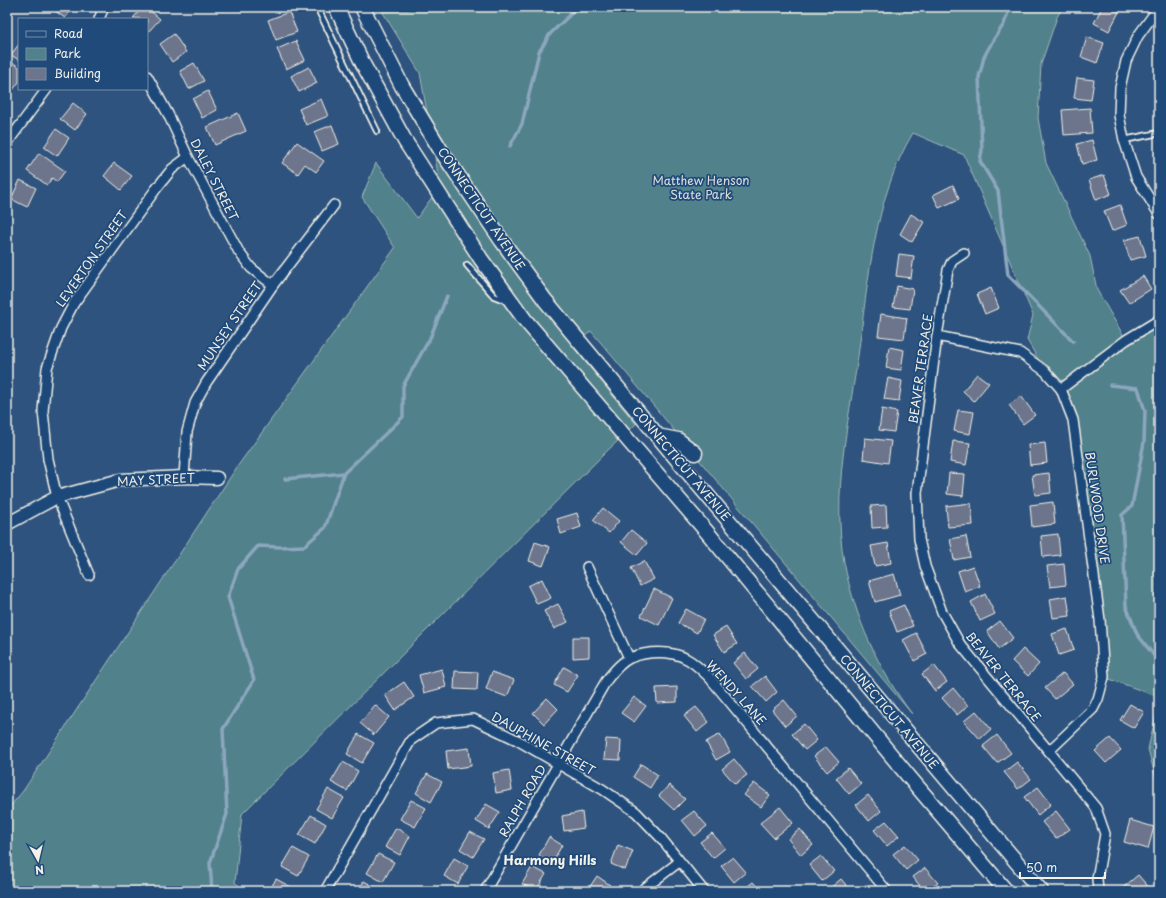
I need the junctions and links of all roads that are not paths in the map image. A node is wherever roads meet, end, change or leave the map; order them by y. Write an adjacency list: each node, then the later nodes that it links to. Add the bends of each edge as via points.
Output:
1 (104, 7): 6 (street)
2 (317, 7): 9 (lane)
3 (336, 7): 20 (main road, CONNECTICUT AVENUE, via 405,141)
4 (362, 7): 24 (main road, CONNECTICUT AVENUE, via 402,86 502,241 545,300)
5 (1159, 7): 12 (street, via 1138,36 1126,61 1120,88 1120,115)
6 (98, 18)
7 (148, 78): 14 (street, DALEY STREET)
8 (46, 90): 10 (street)
9 (377, 131)
10 (10, 132): 13 (street)
11 (1159, 133): 12 (lane)
12 (1124, 140): 16 (street, via 1136,177)
13 (7, 144)
14 (188, 157): 19 (street, DALEY STREET, via 239,252 251,268); 28 (street, LEVERTON STREET, via 172,169 156,189 74,303 61,328 47,368 43,411 48,459)
15 (334, 205): 19 (street, MUNSEY STREET)
16 (1159, 214)
17 (964, 252): 22 (street, BEAVER TERRACE, via 952,261 948,270)
18 (467, 265): 20 (lane, via 494,296)
19 (273, 285): 26 (street, MUNSEY STREET, via 195,403 187,432)
20 (513, 304): 31 (main road, CONNECTICUT AVENUE)
21 (1159, 320): 23 (street, via 1126,340)
22 (937, 336): 23 (street, BURLWOOD DRIVE, via 1020,352 1045,371); 35 (street, BEAVER TERRACE, via 917,493 919,539 925,566 942,612 960,644)
23 (1061, 389): 35 (street, BURLWOOD DRIVE, via 1072,420 1100,620 1104,676 1093,709)
24 (657, 436): 25 (main road, via 678,440); 29 (main road, CONNECTICUT AVENUE)
25 (695, 453)
26 (184, 477): 27 (street, MAY STREET); 28 (street, MAY STREET, via 120,480)
27 (217, 478)
28 (58, 497): 30 (street, MAY STREET); 33 (street, LEVERTON STREET)
29 (725, 517): 31 (main road); 44 (main road, CONNECTICUT AVENUE)
30 (7, 524)
31 (706, 532): 43 (main road, CONNECTICUT AVENUE)
32 (587, 567): 34 (street)
33 (89, 575)
34 (629, 658): 36 (street, WENDY LANE, via 606,681); 42 (street, WENDY LANE, via 648,652 669,653 687,659 709,677)
35 (1049, 751): 45 (street, BEAVER TERRACE, via 1096,808 1105,834)
36 (558, 765): 37 (street, DAUPHINE STREET, via 636,812 661,838); 38 (street, DAUPHINE STREET, via 473,719 436,723 411,740); 39 (street, RALPH ROAD)
37 (679, 862): 40 (street); 41 (street, DAUPHINE STREET)
38 (325, 891)
39 (484, 891)
40 (641, 891)
41 (704, 891)
42 (887, 891)
43 (1006, 891)
44 (1041, 891)
45 (1098, 891)

